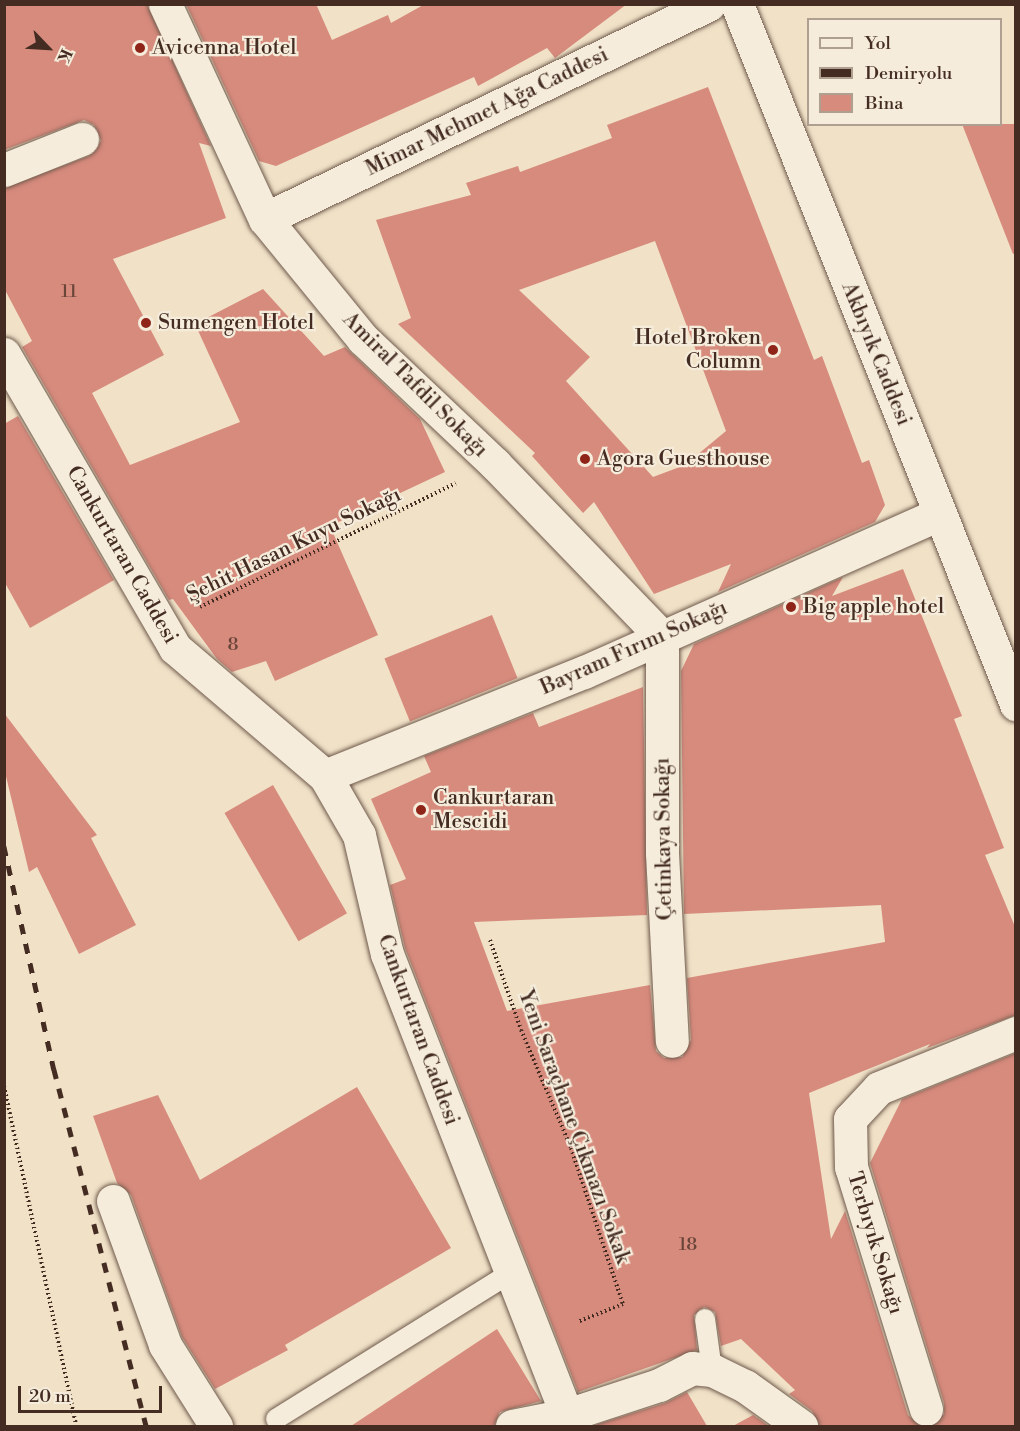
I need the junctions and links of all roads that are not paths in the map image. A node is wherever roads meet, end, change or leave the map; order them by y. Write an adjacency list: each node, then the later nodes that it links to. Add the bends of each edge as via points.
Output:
1 (165, 4): 6 (street, Amiral Tafdil Sokağı)
2 (709, 4): 6 (street, Mimar Mehmet Ağa Caddesi)
3 (737, 4): 8 (street, Akbıyık Caddesi)
4 (82, 139): 5 (street)
5 (4, 170)
6 (265, 219): 9 (street, Amiral Tafdil Sokağı, via 363,339 495,464)
7 (4, 354): 11 (street, Cankurtaran Caddesi, via 175,648)
8 (939, 514): 9 (street, Bayram Fırını Sokağı); 10 (street, Akbıyık Caddesi)
9 (662, 637): 11 (street, Bayram Fırını Sokağı); 13 (street, Çetinkaya Sokağı, via 662,853)
10 (1016, 704)
11 (325, 776): 15 (street, Cankurtaran Caddesi, via 360,835 387,954)
12 (1016, 1033): 18 (street, Terbıyık Sokağı, via 879,1088 850,1119 851,1167)
13 (672, 1041)
14 (113, 1201): 21 (street, via 165,1345)
15 (511, 1272): 19 (street, Cankurtaran Caddesi); 20 (lane)
16 (705, 1319): 17 (lane)
17 (712, 1370): 19 (street, via 693,1368 659,1385); 23 (street, via 745,1386)
18 (926, 1409)
19 (567, 1415): 22 (street)
20 (276, 1419)
21 (216, 1426)
22 (512, 1426)
23 (801, 1426)

